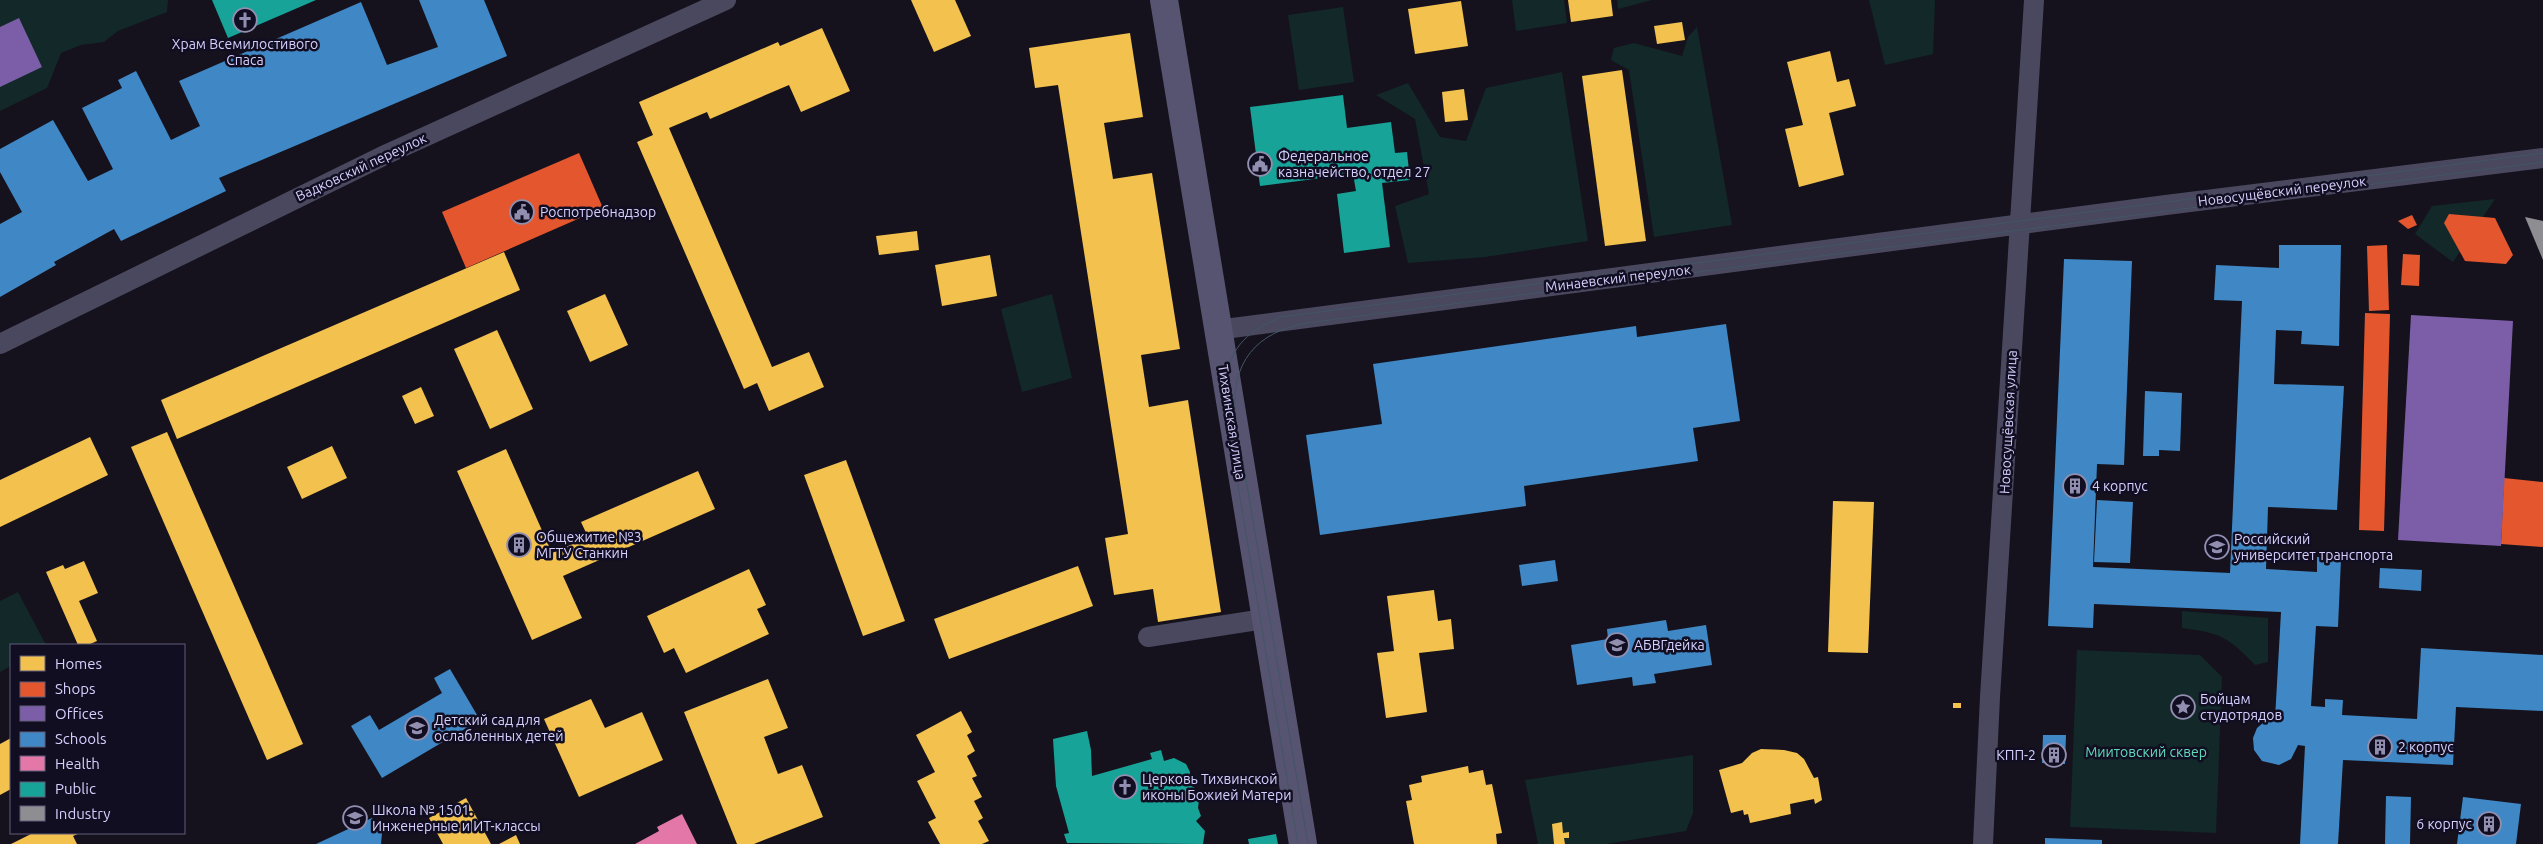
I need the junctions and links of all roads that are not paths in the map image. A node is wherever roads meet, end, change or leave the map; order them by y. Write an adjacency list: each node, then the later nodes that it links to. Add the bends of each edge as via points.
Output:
1 (726, 0): 7 (street, Вадковский переулок, via 387,154)
2 (1164, 0): 6 (street, Тихвинская улица)
3 (2034, 0): 5 (street, Новосущёвская улица)
4 (2543, 158): 5 (street, Новосущёвский переулок)
5 (2020, 225): 6 (street, Минаевский переулок); 11 (street, Новосущёвская улица)
6 (1217, 330): 8 (street, Тихвинская улица)
7 (0, 344)
8 (1264, 619): 9 (street); 10 (street, Тихвинская улица)
9 (1148, 637)
10 (1303, 844)
11 (1983, 844)

